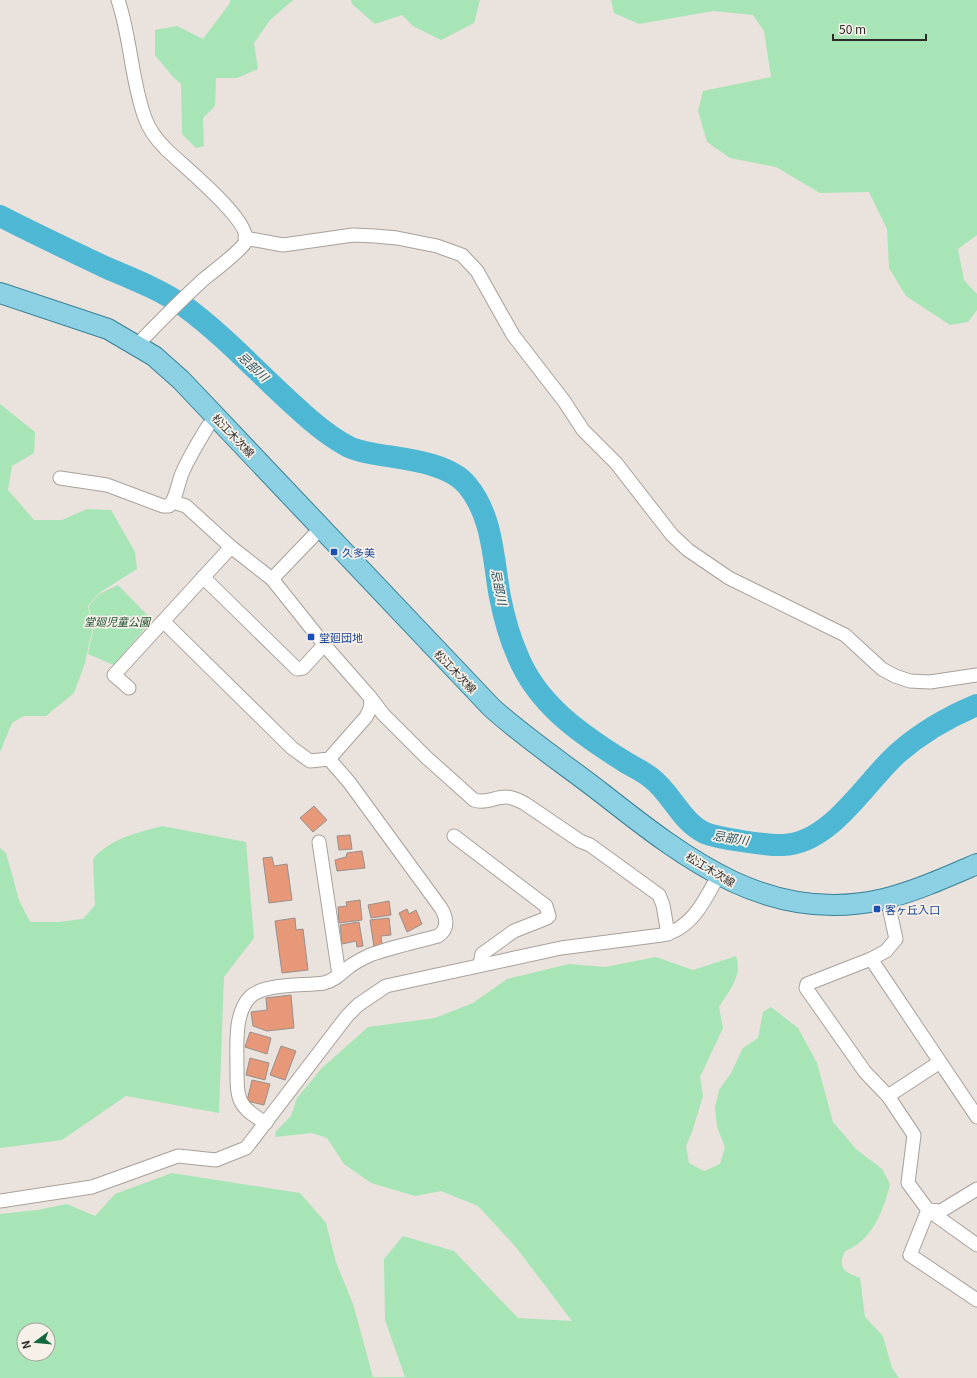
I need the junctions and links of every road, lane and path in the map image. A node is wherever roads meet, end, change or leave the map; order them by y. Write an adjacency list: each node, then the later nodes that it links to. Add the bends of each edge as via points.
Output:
1 (118, 0): 2 (street, via 142,106 150,129 165,148 200,179 230,211 242,225)
2 (245, 238): 4 (street, via 245,242 237,251 186,296); 14 (street, via 283,246 353,235 375,236 437,246 462,255 477,271 513,335 583,430 616,464 672,536 688,550 729,578 846,635 882,669 895,676 910,681 930,682)
3 (0, 293): 4 (main road, 松江木次線, via 108,328)
4 (137, 345): 8 (main road, 松江木次線, via 181,380)
5 (208, 426): 7 (street, via 183,470)
6 (60, 478): 7 (street, via 107,485 163,506)
7 (173, 502): 9 (street, via 186,506)
8 (321, 528): 11 (street); 21 (main road, 松江木次線, via 486,702 515,729 635,820)
9 (231, 547): 10 (street); 11 (street)
10 (203, 577): 12 (street); 13 (street, via 296,669 303,668)
11 (272, 579): 13 (street)
12 (163, 621): 15 (street, via 114,675); 17 (street, via 300,754 310,761)
13 (324, 644): 16 (street)
14 (977, 676)
15 (129, 688)
16 (370, 697): 17 (street, via 372,703 366,717); 23 (street, via 412,744 474,800 481,802 505,797 515,798 590,845 659,895)
17 (329, 759): 26 (street, via 358,794 441,908 446,924 445,930 438,936 371,955)
18 (454, 836): 25 (street, via 546,906 549,911 547,918 514,931 482,954)
19 (319, 842): 26 (street)
20 (977, 864): 22 (main road, 松江木次線, via 928,885)
21 (718, 876): 22 (main road, 松江木次線, via 752,891 802,904 832,906); 23 (street, via 696,913 680,929)
22 (887, 898): 24 (street, via 896,939 886,951)
23 (668, 934): 25 (street, via 561,948)
24 (871, 959): 27 (street); 28 (street, via 807,984 806,988 865,1072)
25 (480, 964): 30 (street, via 386,986 358,1005)
26 (339, 975): 30 (street, via 324,983 258,991 245,1003 238,1032 239,1099 244,1108)
27 (940, 1062): 28 (street); 29 (street)
28 (888, 1096): 33 (street, via 914,1135 908,1183)
29 (977, 1117)
30 (266, 1123): 32 (street, via 246,1148 216,1160 178,1156 92,1187)
31 (977, 1189): 33 (street, via 941,1211)
32 (0, 1200)
33 (928, 1210): 34 (street); 35 (street, via 910,1255)
34 (977, 1245)
35 (977, 1300)

